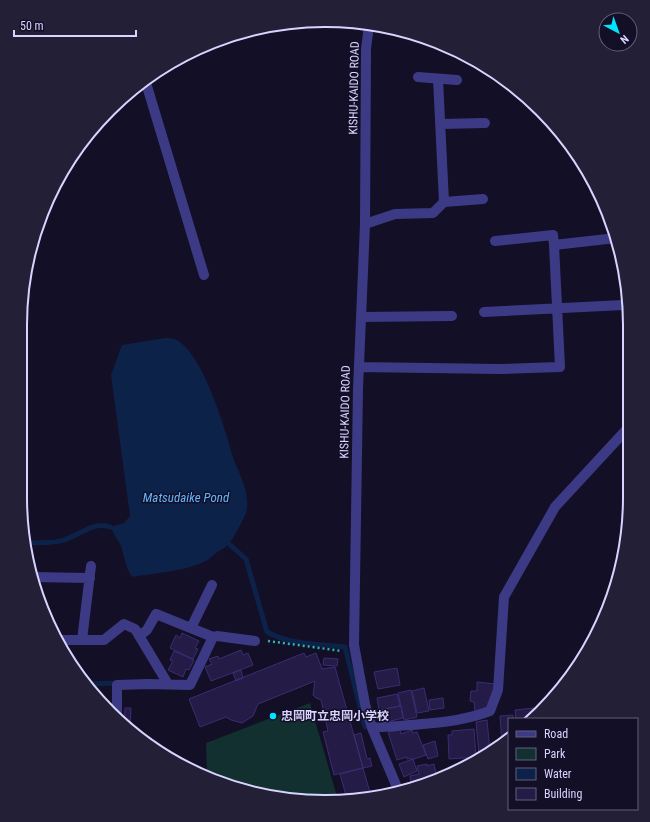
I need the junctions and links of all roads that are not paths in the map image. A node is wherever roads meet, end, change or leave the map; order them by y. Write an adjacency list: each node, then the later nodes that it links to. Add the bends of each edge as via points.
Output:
1 (368, 31): 10 (street, KISHU-KAIDO ROAD)
2 (418, 78): 3 (street)
3 (438, 79): 4 (street); 7 (street)
4 (458, 80)
5 (147, 87): 14 (street)
6 (485, 123): 7 (street)
7 (441, 124): 9 (street)
8 (484, 199): 9 (street)
9 (444, 202): 10 (street, via 433,213 396,214)
10 (365, 224): 19 (street, KISHU-KAIDO ROAD)
11 (610, 239): 13 (street)
12 (495, 241): 13 (street, via 553,235)
13 (554, 245): 16 (street)
14 (204, 276)
15 (622, 304): 16 (street)
16 (557, 308): 17 (street); 20 (street, via 560,367)
17 (484, 312)
18 (452, 316): 19 (street)
19 (361, 317): 20 (street, KISHU-KAIDO ROAD)
20 (359, 367): 34 (street, KISHU-KAIDO ROAD, via 354,645)
21 (623, 433): 34 (street, via 555,507 504,597 498,690 490,711 452,722)
22 (91, 566): 24 (street)
23 (38, 577): 24 (street)
24 (90, 578): 30 (street)
25 (212, 585): 26 (street)
26 (191, 628): 27 (street, via 156,614 147,630); 28 (street)
27 (139, 636): 30 (street, via 135,629 124,624 104,640); 32 (street)
28 (212, 638): 31 (street, via 217,636); 32 (street, via 190,685)
29 (64, 640): 30 (street)
30 (82, 640)
31 (255, 641)
32 (168, 684): 33 (street, via 117,685)
33 (117, 711)
34 (372, 728): 35 (street, KISHU-KAIDO ROAD)
35 (397, 786)

